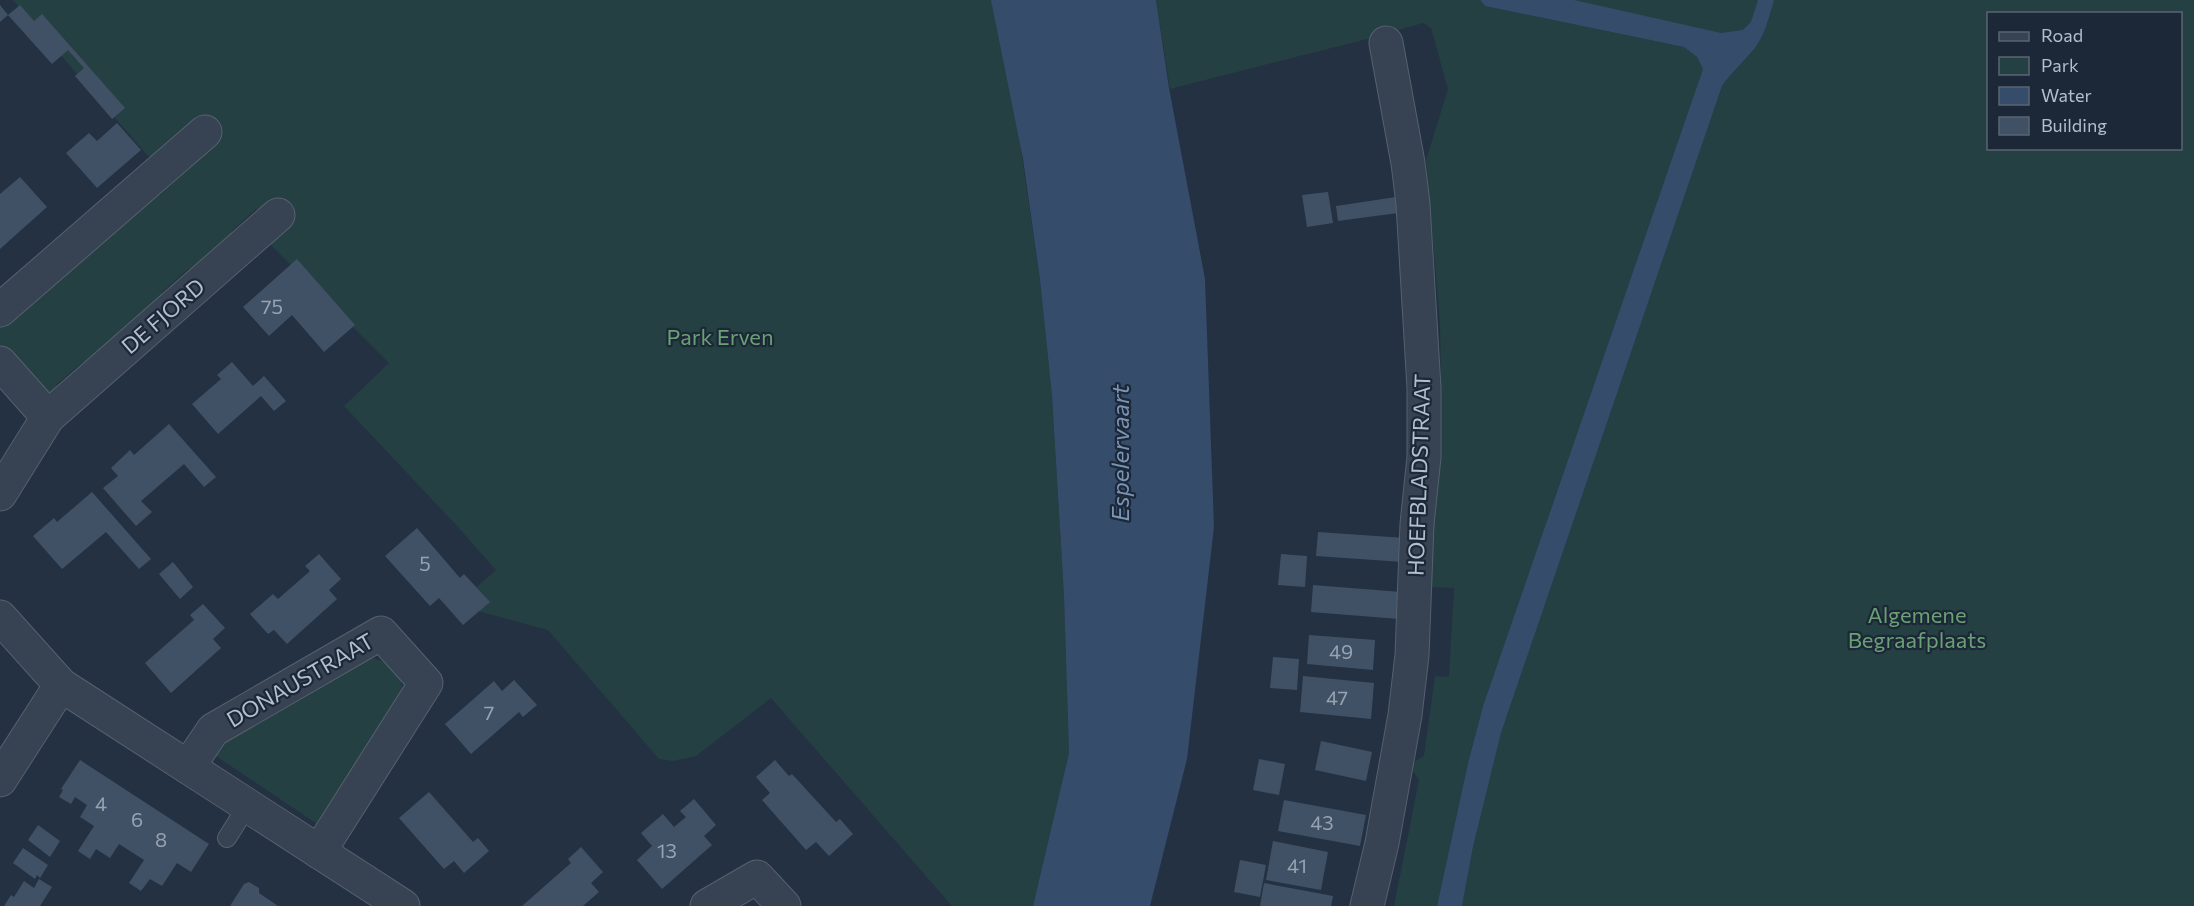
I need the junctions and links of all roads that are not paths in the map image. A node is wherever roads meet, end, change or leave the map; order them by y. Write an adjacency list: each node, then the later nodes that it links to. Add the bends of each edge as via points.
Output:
1 (1386, 43): 18 (street, HOEFBLADSTRAAT, via 1413,204 1424,457 1412,656 1380,854)
2 (205, 132): 4 (street)
3 (278, 215): 6 (street, DE FJORD)
4 (0, 310)
5 (0, 363): 6 (street)
6 (48, 417): 7 (street, DE FJORD)
7 (0, 494)
8 (0, 616): 9 (street)
9 (61, 685): 10 (street); 11 (street)
10 (188, 767): 12 (street); 14 (street, DONAUSTRAAT, via 213,729 381,633 426,683)
11 (0, 780)
12 (247, 806): 13 (lane); 14 (street)
13 (227, 838)
14 (319, 852): 15 (street)
15 (403, 906)
16 (707, 906): 17 (street, via 757,877)
17 (784, 906)
18 (1367, 906)

